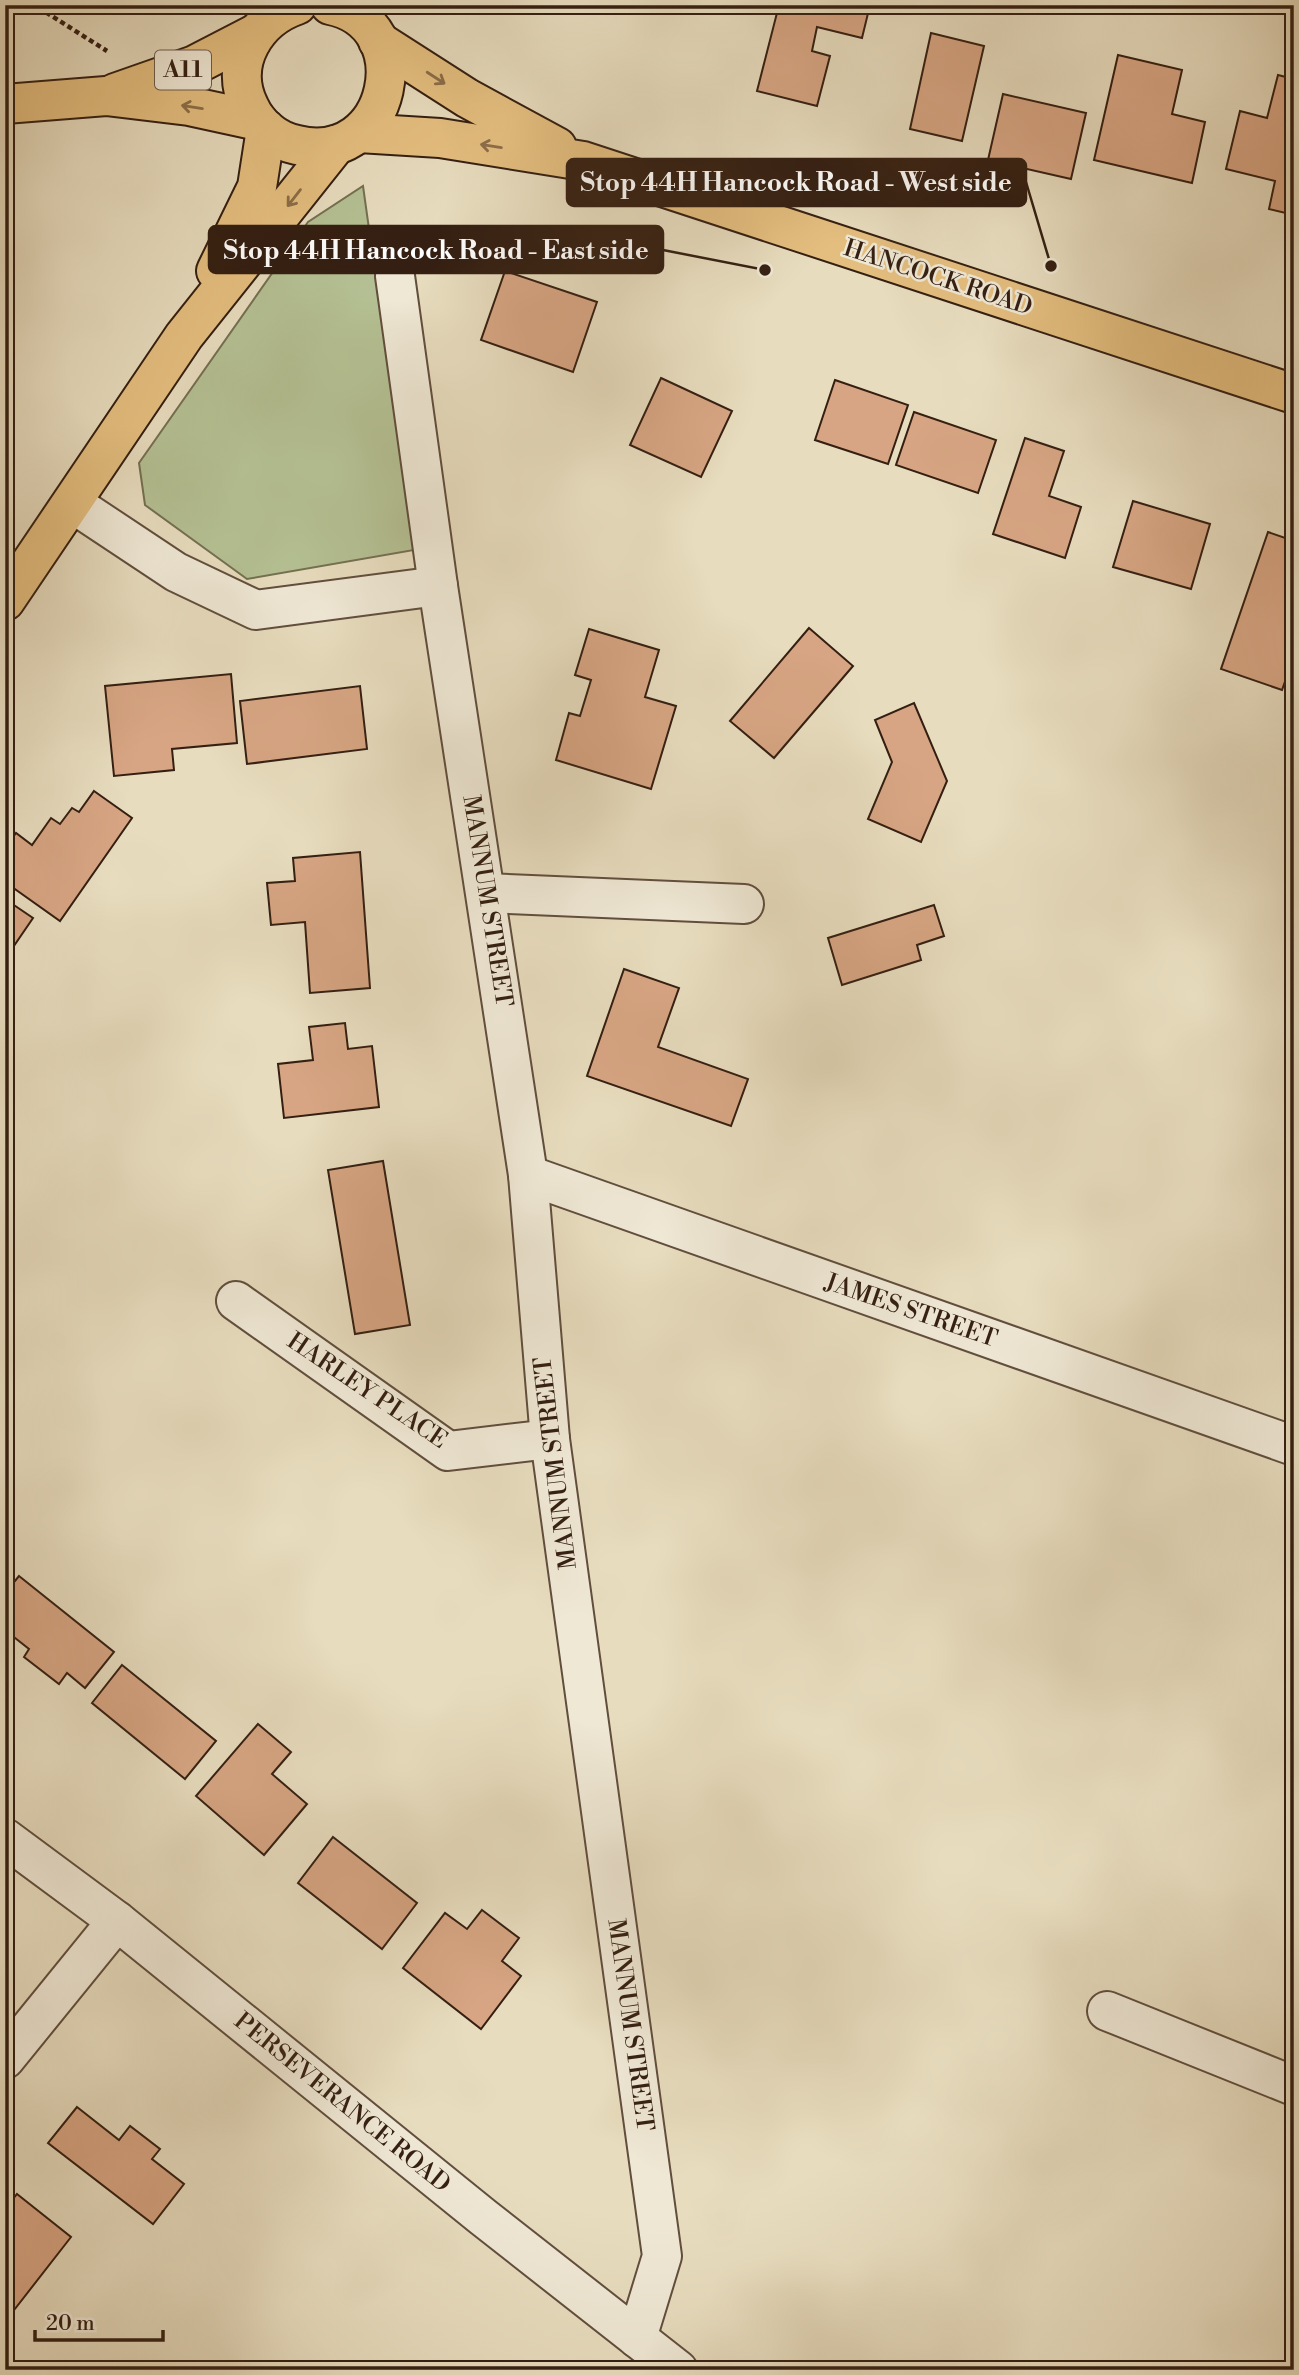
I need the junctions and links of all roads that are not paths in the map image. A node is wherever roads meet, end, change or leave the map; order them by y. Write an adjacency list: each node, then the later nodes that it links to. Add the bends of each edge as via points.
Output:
1 (297, 5): 4 (main road, A11, via 268,20)
2 (330, 5): 3 (main road, A11)
3 (374, 24): 8 (main road, via 387,73 385,90 380,107); 9 (main road, HANCOCK ROAD / A11, one-way to 9, via 467,98)
4 (255, 34): 5 (main road, A11, via 195,65); 7 (main road, A11, via 242,69 243,88 248,106)
5 (106, 96): 6 (main road, A11); 7 (main road, A11, one-way to 5, via 189,106)
6 (5, 104)
7 (262, 125): 8 (main road, A11, via 299,146 321,148); 11 (main road, via 257,187)
8 (347, 139): 9 (main road, HANCOCK ROAD / A11, one-way to 8, via 440,138); 11 (main road, one-way to 11)
9 (583, 161): 12 (main road, HANCOCK ROAD / A11)
10 (395, 276): 14 (street, MANNUM STREET)
11 (184, 336): 13 (main road)
12 (1294, 394)
13 (72, 503): 14 (street, via 176,572 256,610); 15 (main road)
14 (438, 586): 16 (street, MANNUM STREET)
15 (5, 601)
16 (486, 893): 17 (street); 18 (street, MANNUM STREET)
17 (744, 904)
18 (528, 1175): 20 (street, MANNUM STREET); 21 (street, JAMES STREET)
19 (236, 1301): 20 (street, HARLEY PLACE, via 448,1451)
20 (550, 1439): 27 (street, MANNUM STREET, via 662,2256)
21 (1294, 1446)
22 (5, 1838): 23 (street, PERSEVERANCE ROAD)
23 (117, 1921): 25 (street); 27 (street, PERSEVERANCE ROAD)
24 (1107, 2011): 26 (street)
25 (5, 2059)
26 (1294, 2086)
27 (637, 2337): 28 (street, PERSEVERANCE ROAD)
28 (678, 2370)

